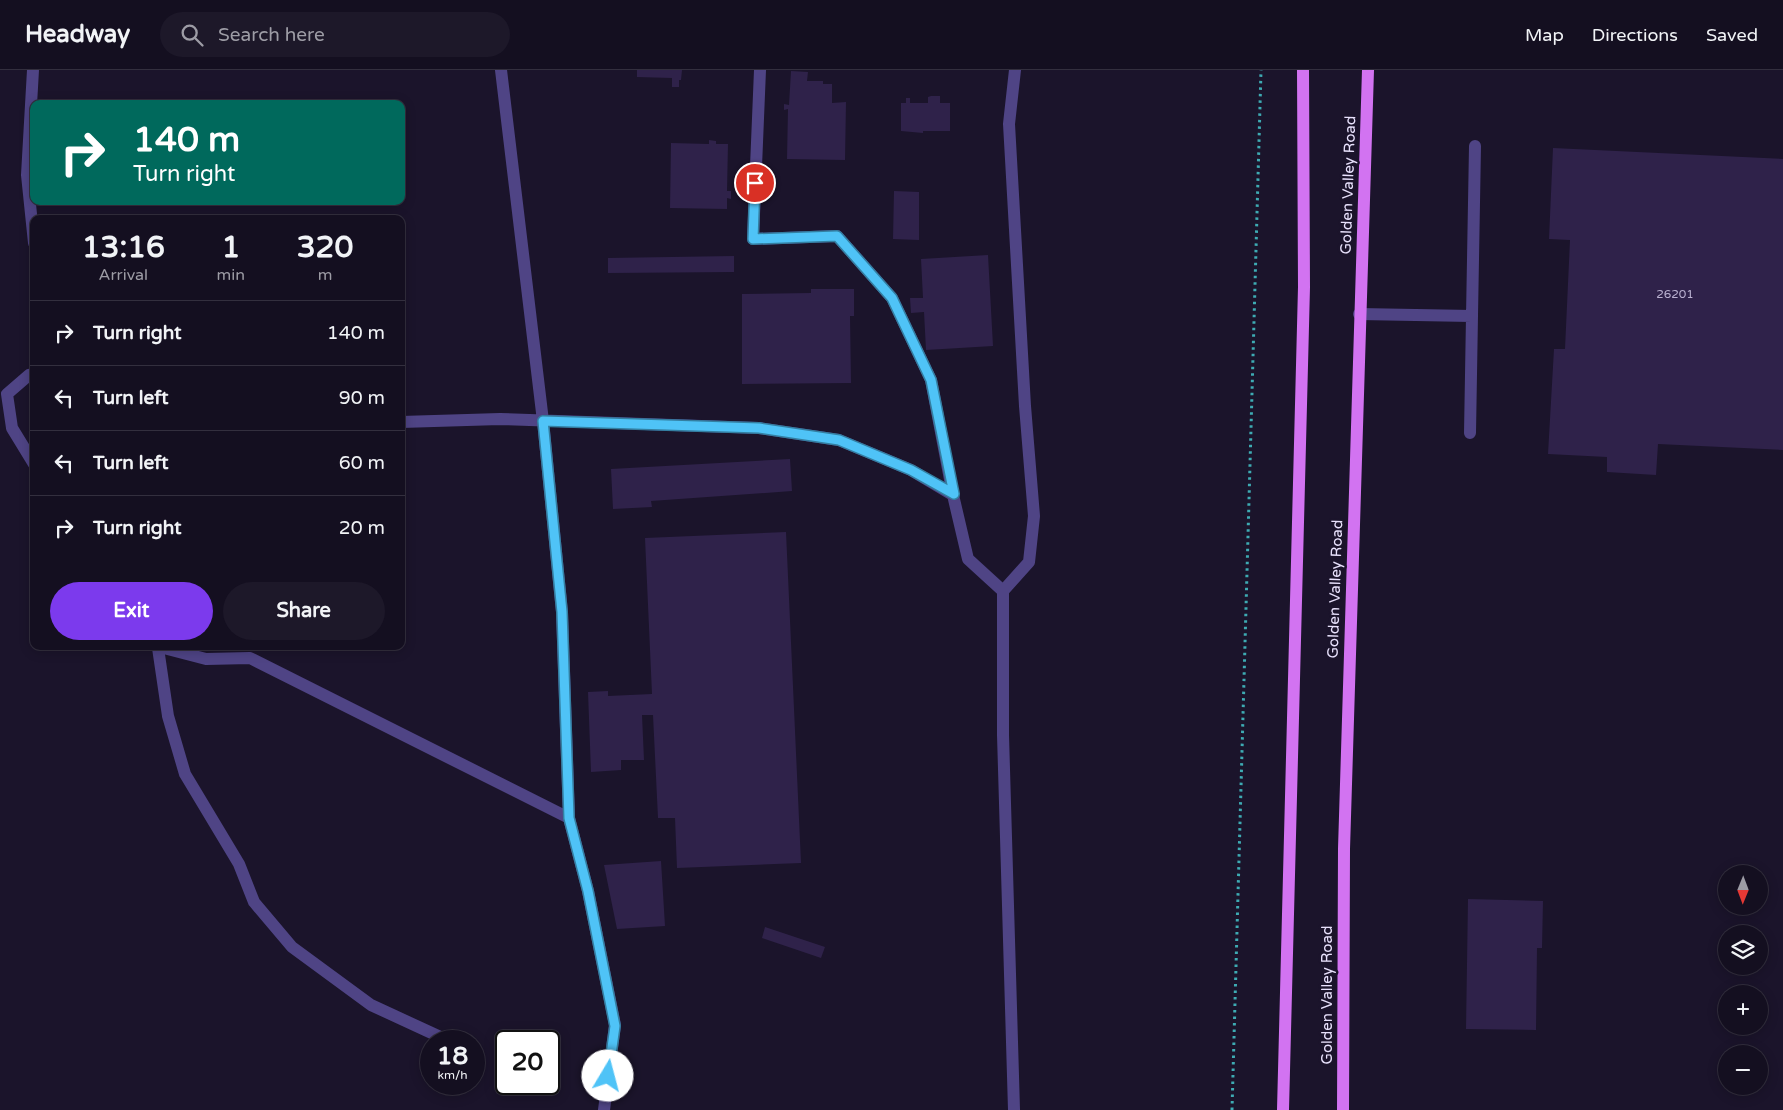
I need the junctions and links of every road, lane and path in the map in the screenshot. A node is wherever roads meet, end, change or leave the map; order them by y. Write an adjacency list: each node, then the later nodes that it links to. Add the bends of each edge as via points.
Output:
1 (33, 70): 8 (lane)
2 (501, 70): 15 (lane)
3 (760, 70): 19 (lane, via 753,239 837,236 892,298 931,380)
4 (1015, 70): 20 (lane, via 1010,124 1034,516 1028,562)
5 (1261, 70): 27 (path)
6 (1303, 70): 28 (main road, via 1304,287)
7 (1368, 70): 12 (main road, Golden Valley Road)
8 (31, 100)
9 (30, 122): 11 (lane, via 27,175)
10 (1475, 146): 13 (lane)
11 (30, 204)
12 (1359, 314): 13 (lane); 29 (main road, Golden Valley Road, via 1344,849)
13 (1472, 316): 17 (lane)
14 (30, 375): 18 (lane, via 7,394 12,428)
15 (543, 421): 16 (lane); 19 (lane, via 759,428 839,440 911,470); 23 (lane, via 562,612)
16 (405, 422)
17 (1470, 433)
18 (30, 457)
19 (954, 494): 20 (lane, via 968,559)
20 (1003, 591): 26 (lane, via 1003,735)
21 (157, 650): 24 (lane, via 168,716 185,774 239,864 254,902 292,947 371,1005)
22 (169, 650): 23 (lane, via 206,659 250,658)
23 (569, 818): 25 (lane, via 588,891 615,1026)
24 (424, 1030)
25 (604, 1110)
26 (1014, 1110)
27 (1232, 1110)
28 (1283, 1110)
29 (1343, 1110)

